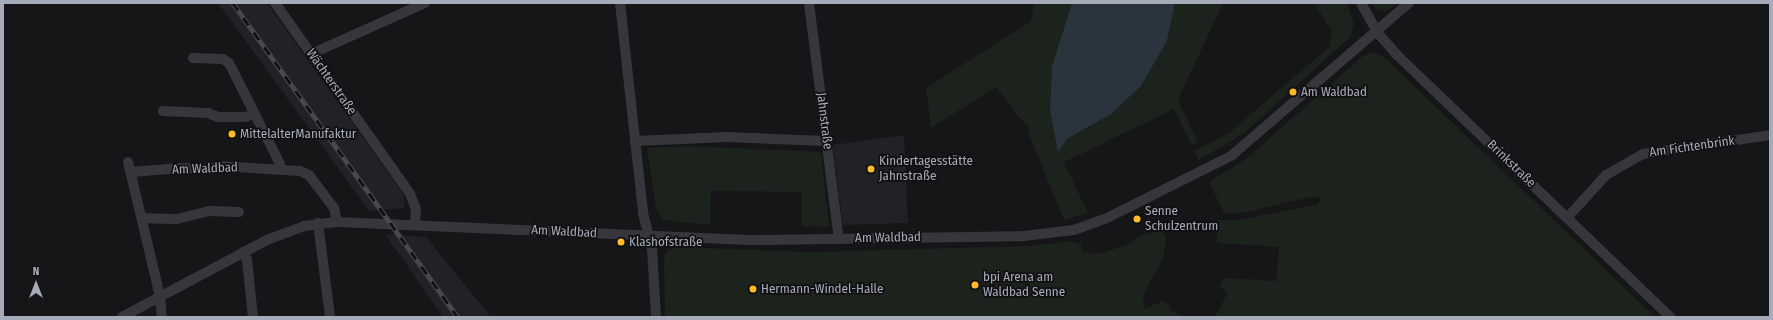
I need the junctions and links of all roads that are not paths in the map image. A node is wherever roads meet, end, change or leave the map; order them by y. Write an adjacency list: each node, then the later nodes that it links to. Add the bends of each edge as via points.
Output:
1 (275, 3): 8 (street, Wächterstraße)
2 (425, 3): 8 (street)
3 (620, 3): 13 (street)
4 (809, 3): 14 (street, Jahnstraße)
5 (1361, 3): 7 (street, Brinkstraße)
6 (1409, 3): 7 (street, Am Waldbad)
7 (1377, 32): 20 (street, Brinkstraße, via 1396,54); 25 (street, Am Waldbad, via 1231,156 1098,222 1074,230 1024,236)
8 (311, 54): 23 (street, Wächterstraße, via 410,194 416,209)
9 (193, 58): 11 (street, via 226,60)
10 (163, 111): 11 (street, via 208,113 218,117 245,117)
11 (254, 114): 16 (street, via 280,164)
12 (1770, 135): 20 (street, Am Fichtenbrink, via 1643,154 1606,175)
13 (635, 141): 14 (street, via 727,137); 24 (street, via 643,213)
14 (826, 141): 25 (street, Jahnstraße)
15 (128, 162): 17 (street)
16 (280, 169): 17 (street, Am Waldbad, via 219,166 209,169 181,168); 21 (street, Am Waldbad, via 300,171 309,175 334,208)
17 (131, 172): 19 (street)
18 (239, 212): 19 (street, via 209,211 177,219)
19 (142, 218): 27 (street)
20 (1567, 218): 33 (street, Brinkstraße)
21 (337, 222): 22 (street, Am Waldbad); 23 (street, Am Waldbad)
22 (318, 223): 26 (street, Am Waldbad, via 290,230); 31 (street)
23 (415, 224): 24 (street, Am Waldbad)
24 (649, 236): 25 (street, Am Waldbad, via 754,240); 32 (street, via 653,259)
25 (839, 239)
26 (243, 252): 27 (street, Am Waldbad); 30 (street, via 247,260)
27 (160, 296): 28 (street, Am Waldbad); 29 (street)
28 (122, 317)
29 (162, 317)
30 (253, 317)
31 (330, 317)
32 (656, 317)
33 (1670, 317)

